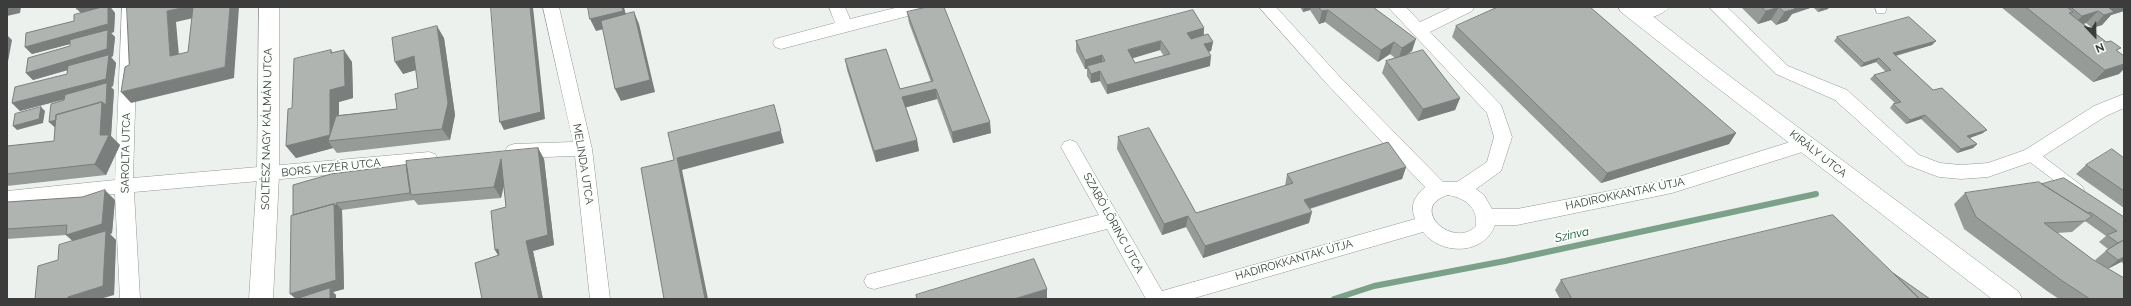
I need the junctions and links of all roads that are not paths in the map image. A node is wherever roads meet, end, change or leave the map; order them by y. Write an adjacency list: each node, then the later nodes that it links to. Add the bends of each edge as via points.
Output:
1 (130, 7): 23 (street, SAROLTA UTCA)
2 (269, 7): 22 (main road, SOLTÉSZ NAGY KÁLMÁN UTCA)
3 (551, 7): 18 (street, MELINDA UTCA)
4 (837, 7): 12 (street)
5 (921, 7): 12 (street)
6 (1267, 7): 24 (street)
7 (1396, 7): 13 (street)
8 (1466, 7): 13 (street)
9 (1661, 7): 11 (street)
10 (1716, 7): 20 (street, via 1782,70 1840,95 1913,160 1939,170 1961,172 1988,170)
11 (1634, 11): 16 (main road, KIRÁLY UTCA)
12 (845, 27): 14 (street)
13 (1419, 30): 25 (street, via 1495,110 1503,137 1495,166)
14 (781, 43)
15 (2124, 101): 20 (street, via 2100,111)
16 (1806, 144): 28 (street, HADIROKKANTAK ÚTJA, via 1672,186 1517,217); 37 (main road, KIRÁLY UTCA)
17 (1070, 147): 29 (street, SZABÓ LŐRINC UTCA)
18 (583, 149): 19 (street); 34 (street, MELINDA UTCA)
19 (500, 152)
20 (2031, 155): 26 (street)
21 (445, 157): 22 (street, BORS VEZÉR UTCA)
22 (268, 174): 23 (street, BORS VEZÉR UTCA); 33 (main road, SOLTÉSZ NAGY KÁLMÁN UTCA)
23 (124, 184): 27 (street, BORS VEZÉR UTCA); 32 (street, SAROLTA UTCA)
24 (1438, 189): 25 (street); 30 (street, via 1427,195 1421,204)
25 (1460, 190): 28 (street, via 1478,202)
26 (2085, 197)
27 (7, 198)
28 (1487, 217): 30 (street, via 1483,232 1478,237 1463,242 1438,235)
29 (1111, 220): 31 (street); 35 (street, SZABÓ LŐRINC UTCA)
30 (1425, 224): 36 (street, HADIROKKANTAK ÚTJA)
31 (874, 281)
32 (130, 299)
33 (261, 299)
34 (600, 299)
35 (1156, 299)
36 (1162, 299)
37 (2010, 299)

